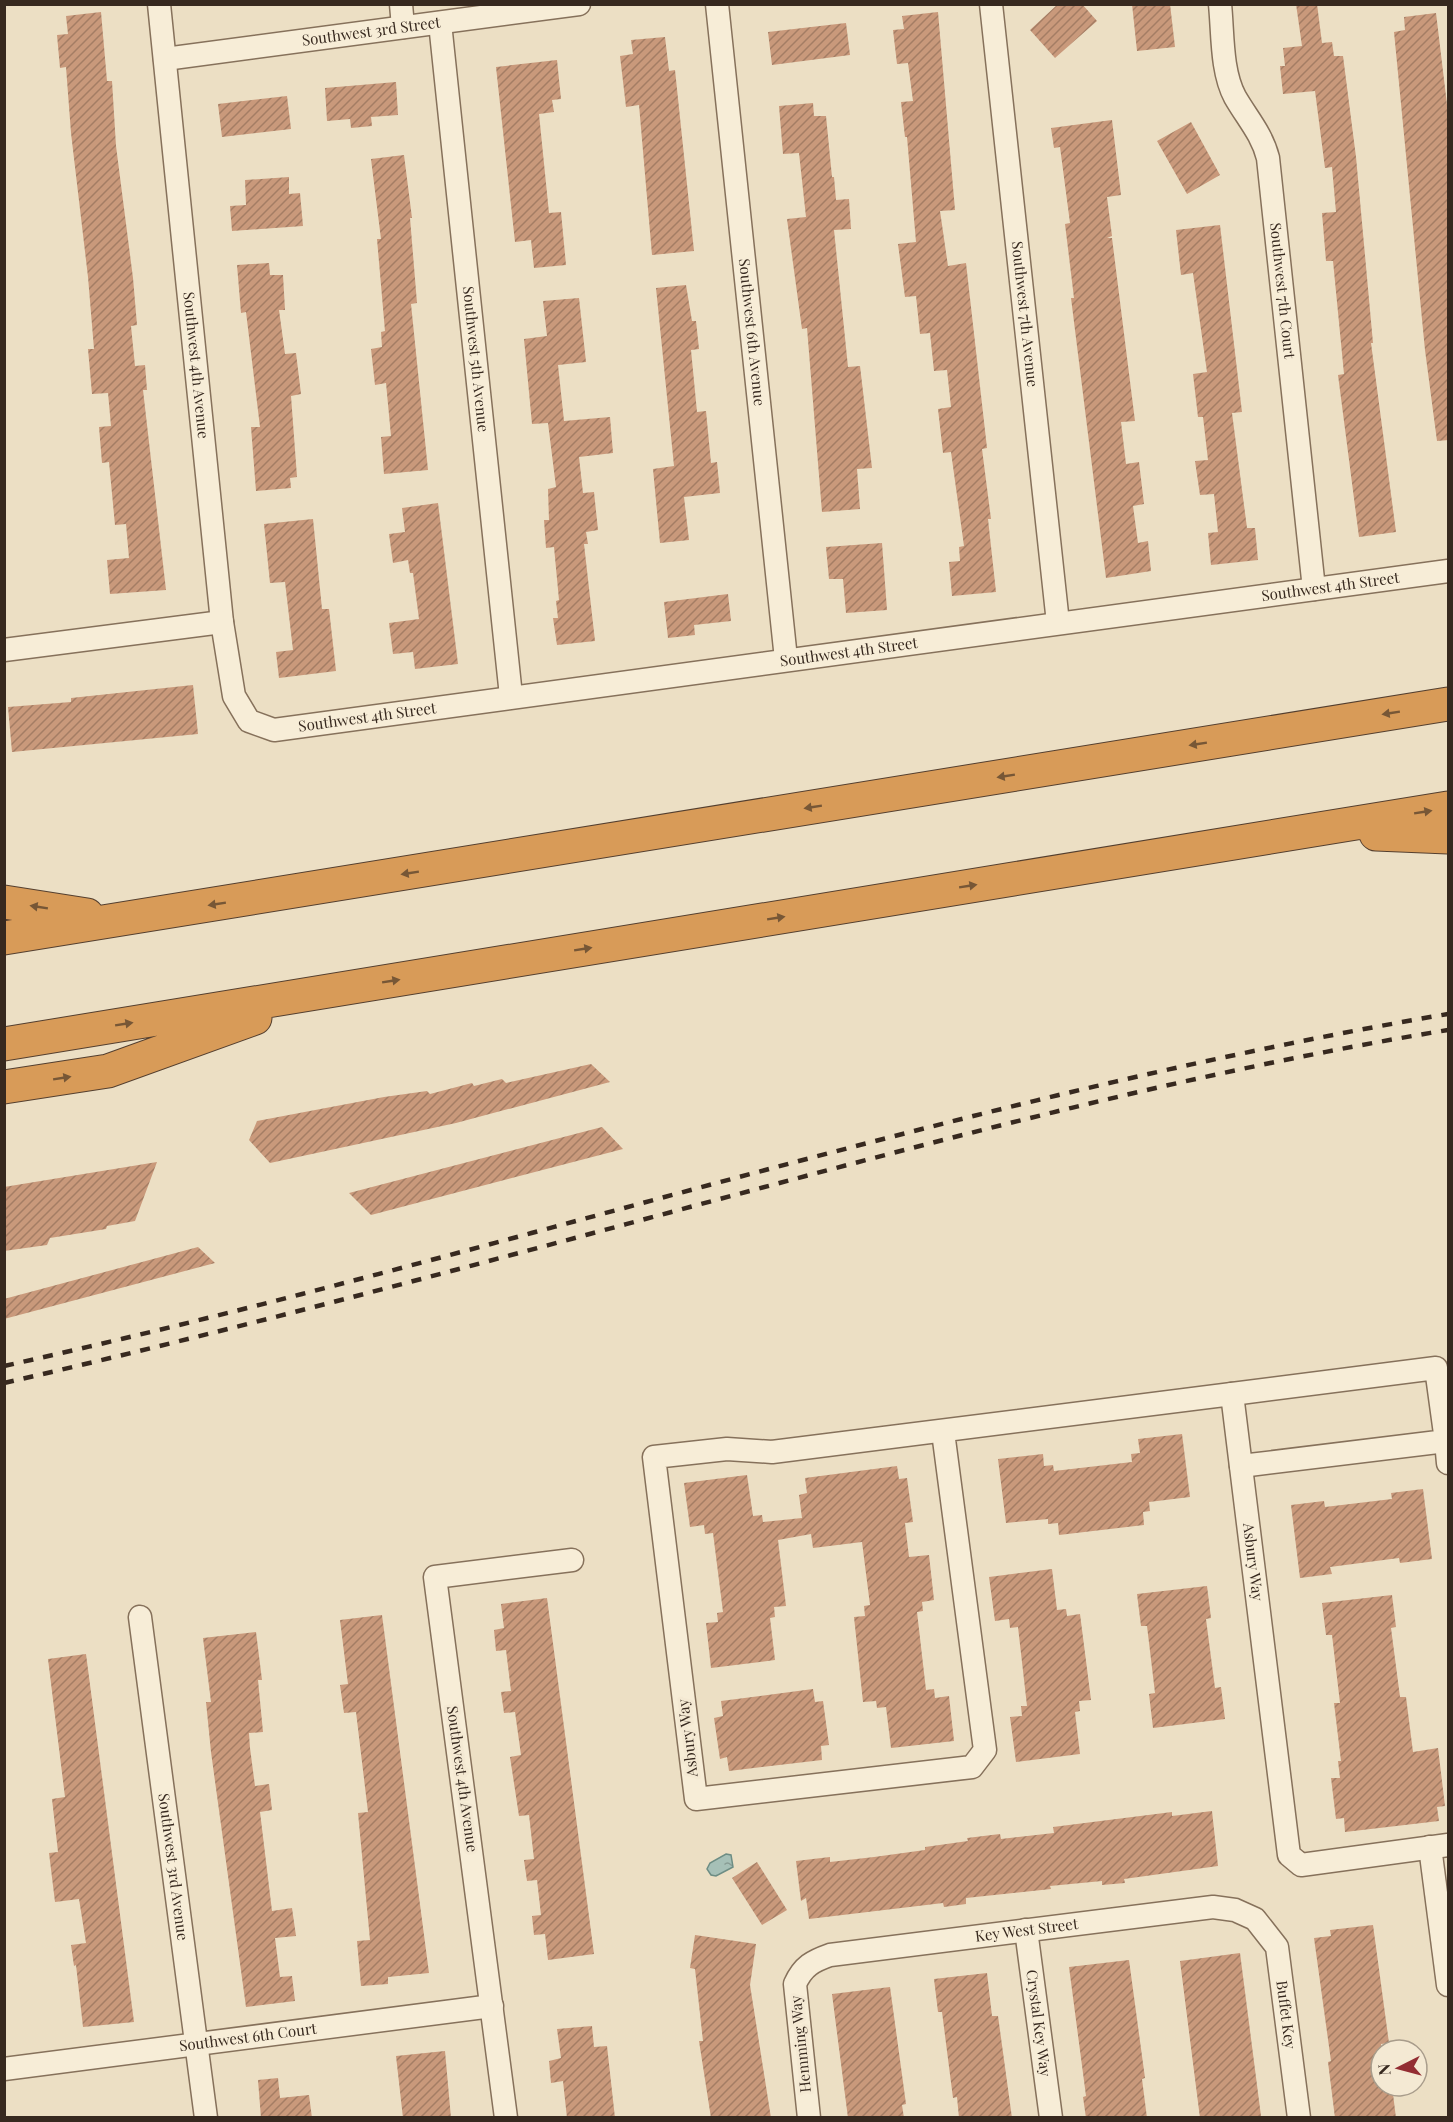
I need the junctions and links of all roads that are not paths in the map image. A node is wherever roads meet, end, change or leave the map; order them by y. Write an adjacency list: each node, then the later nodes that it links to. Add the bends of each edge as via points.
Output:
1 (159, 4): 9 (street, Southwest 4th Avenue)
2 (401, 4): 8 (street)
3 (579, 4): 7 (street, Southwest 3rd Street)
4 (717, 4): 15 (street, Southwest 6th Avenue)
5 (991, 4): 13 (street, Southwest 7th Avenue)
6 (1220, 4): 11 (street, Southwest 7th Court, via 1227,70 1234,95 1264,141 1268,158)
7 (440, 23): 8 (street, Southwest 3rd Street); 16 (street, Southwest 5th Avenue)
8 (403, 27): 9 (street, Southwest 3rd Street)
9 (165, 59): 12 (street, Southwest 4th Avenue)
10 (1449, 571): 11 (street, Southwest 4th Street)
11 (1314, 589): 13 (street, Southwest 4th Street)
12 (222, 622): 14 (street); 18 (street, Southwest 4th Avenue, via 234,696)
13 (1058, 623): 15 (street, Southwest 4th Street)
14 (4, 650)
15 (786, 659): 16 (street, Southwest 4th Street)
16 (511, 696): 18 (street, Southwest 4th Street, via 274,730)
17 (1449, 704): 23 (highway, one-way to 23)
18 (249, 721)
19 (1449, 808): 20 (highway, one-way to 19)
20 (1303, 832): 21 (highway); 25 (highway, one-way to 20)
21 (1449, 837)
22 (4, 902): 23 (highway, one-way to 22)
23 (115, 920): 24 (highway)
24 (4, 938)
25 (333, 990): 26 (highway, one-way to 25); 27 (highway, one-way to 25, via 108,1071)
26 (4, 1044)
27 (4, 1087)
28 (1232, 1394): 29 (street, Asbury Way); 30 (street, via 1436,1368); 32 (street, Asbury Way)
29 (943, 1432): 29 (street, Asbury Way, via 985,1750 972,1767 696,1799 654,1457 727,1449 772,1452)
30 (1446, 1441): 31 (street); 32 (street)
31 (1449, 1464)
32 (1241, 1466): 35 (street, Asbury Way, via 1289,1855 1300,1865)
33 (572, 1560): 40 (street, Southwest 4th Avenue, via 435,1577)
34 (140, 1617): 41 (street, Southwest 3rd Avenue)
35 (1440, 1846): 39 (street)
36 (1255, 1919): 37 (street, Key West Street, via 1236,1910 1213,1907); 47 (street, Buffet Key, via 1276,1947)
37 (1026, 1930): 38 (street, Key West Street, via 830,1955 811,1962); 46 (street, Crystal Key Way)
38 (800, 1972): 45 (street, Hemming Way, via 795,1984)
39 (1449, 1985)
40 (492, 2006): 41 (street, Southwest 6th Court); 44 (street, Southwest 4th Avenue)
41 (196, 2044): 42 (street, Southwest 6th Court); 43 (street, Southwest 3rd Avenue)
42 (4, 2069)
43 (206, 2118)
44 (506, 2118)
45 (809, 2118)
46 (1051, 2118)
47 (1299, 2118)

